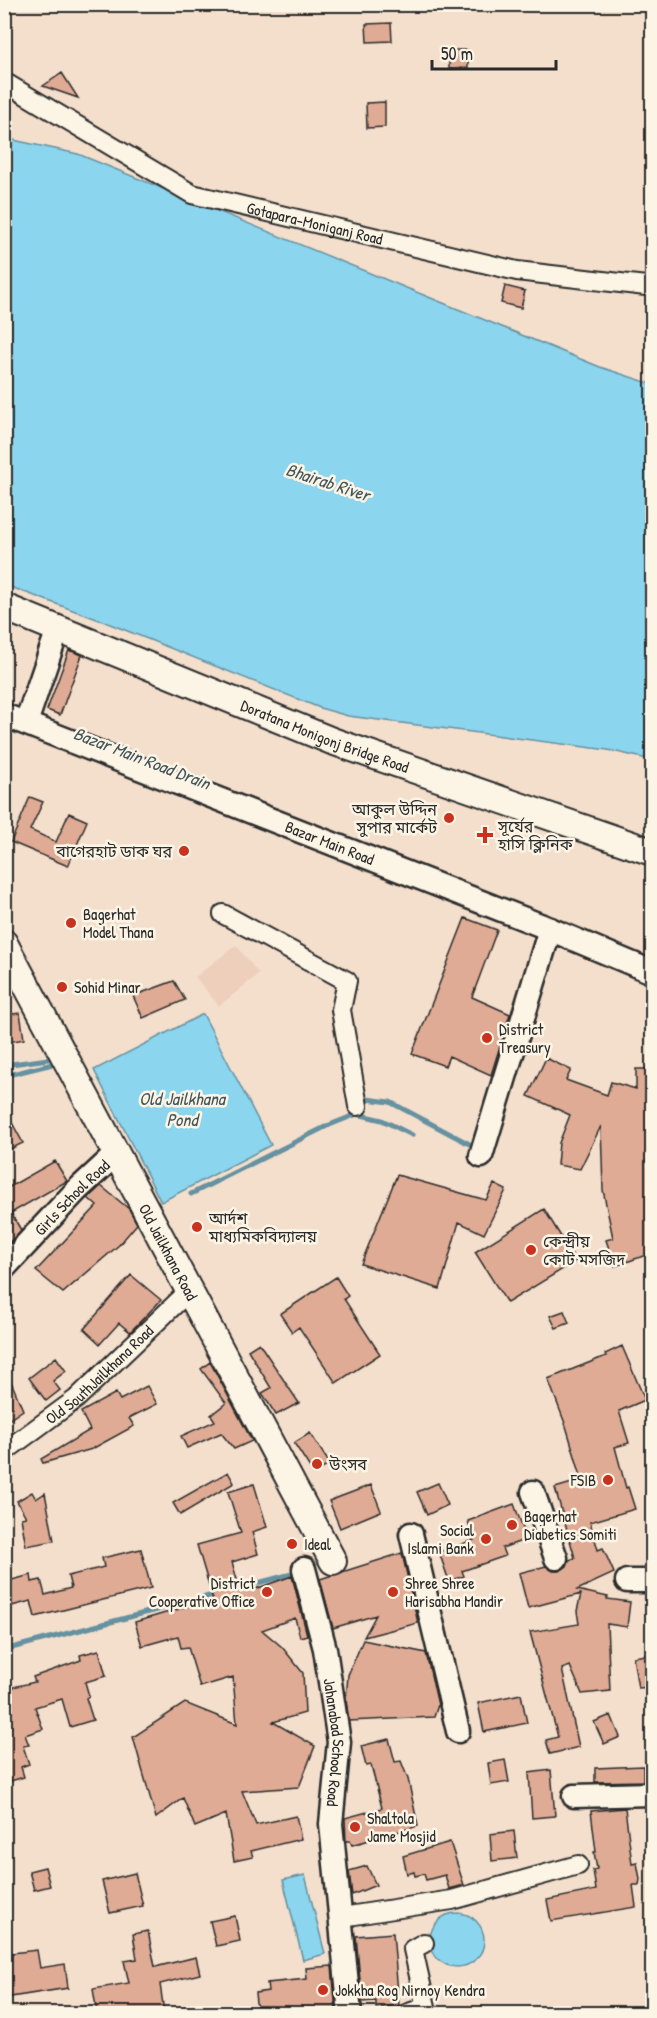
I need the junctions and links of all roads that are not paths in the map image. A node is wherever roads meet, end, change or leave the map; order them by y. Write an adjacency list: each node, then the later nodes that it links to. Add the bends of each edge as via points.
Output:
1 (4, 82): 2 (street, Gotapara-Moniganj Road, via 192,194 517,272)
2 (652, 284)
3 (4, 607): 4 (main road, Doratana Monigonj Bridge Road)
4 (58, 629): 6 (street); 7 (main road, Doratana Monigonj Bridge Road, via 332,741)
5 (4, 715): 6 (street, Bazar Main Road)
6 (26, 723): 9 (street, Bazar Main Road)
7 (652, 852)
8 (223, 914): 12 (street, via 347,981 341,1010)
9 (550, 929): 11 (street, Bazar Main Road); 14 (street)
10 (4, 943): 13 (main road, Old Jailkhana Road)
11 (652, 972)
12 (358, 1106)
13 (116, 1154): 15 (street, Girls School Road); 16 (main road, Old Jailkhana Road)
14 (481, 1156)
15 (4, 1268)
16 (189, 1292): 17 (street, Old SouthJailkhana Road, via 76,1399); 21 (main road, Old Jailkhana Road)
17 (4, 1452)
18 (533, 1492): 20 (street)
19 (411, 1534): 25 (street)
20 (556, 1558)
21 (333, 1561)
22 (304, 1569): 29 (street, Jahanabad School Road, via 325,1649 339,1742 331,1824)
23 (627, 1581): 24 (street)
24 (652, 1581)
25 (458, 1731)
26 (652, 1794): 27 (street)
27 (574, 1796)
28 (578, 1865): 29 (street, via 452,1900)
29 (342, 1917): 31 (street, Jahanabad School Road)
30 (424, 1943): 32 (street, via 413,1949 426,2007)
31 (350, 2013)
32 (406, 2013)

